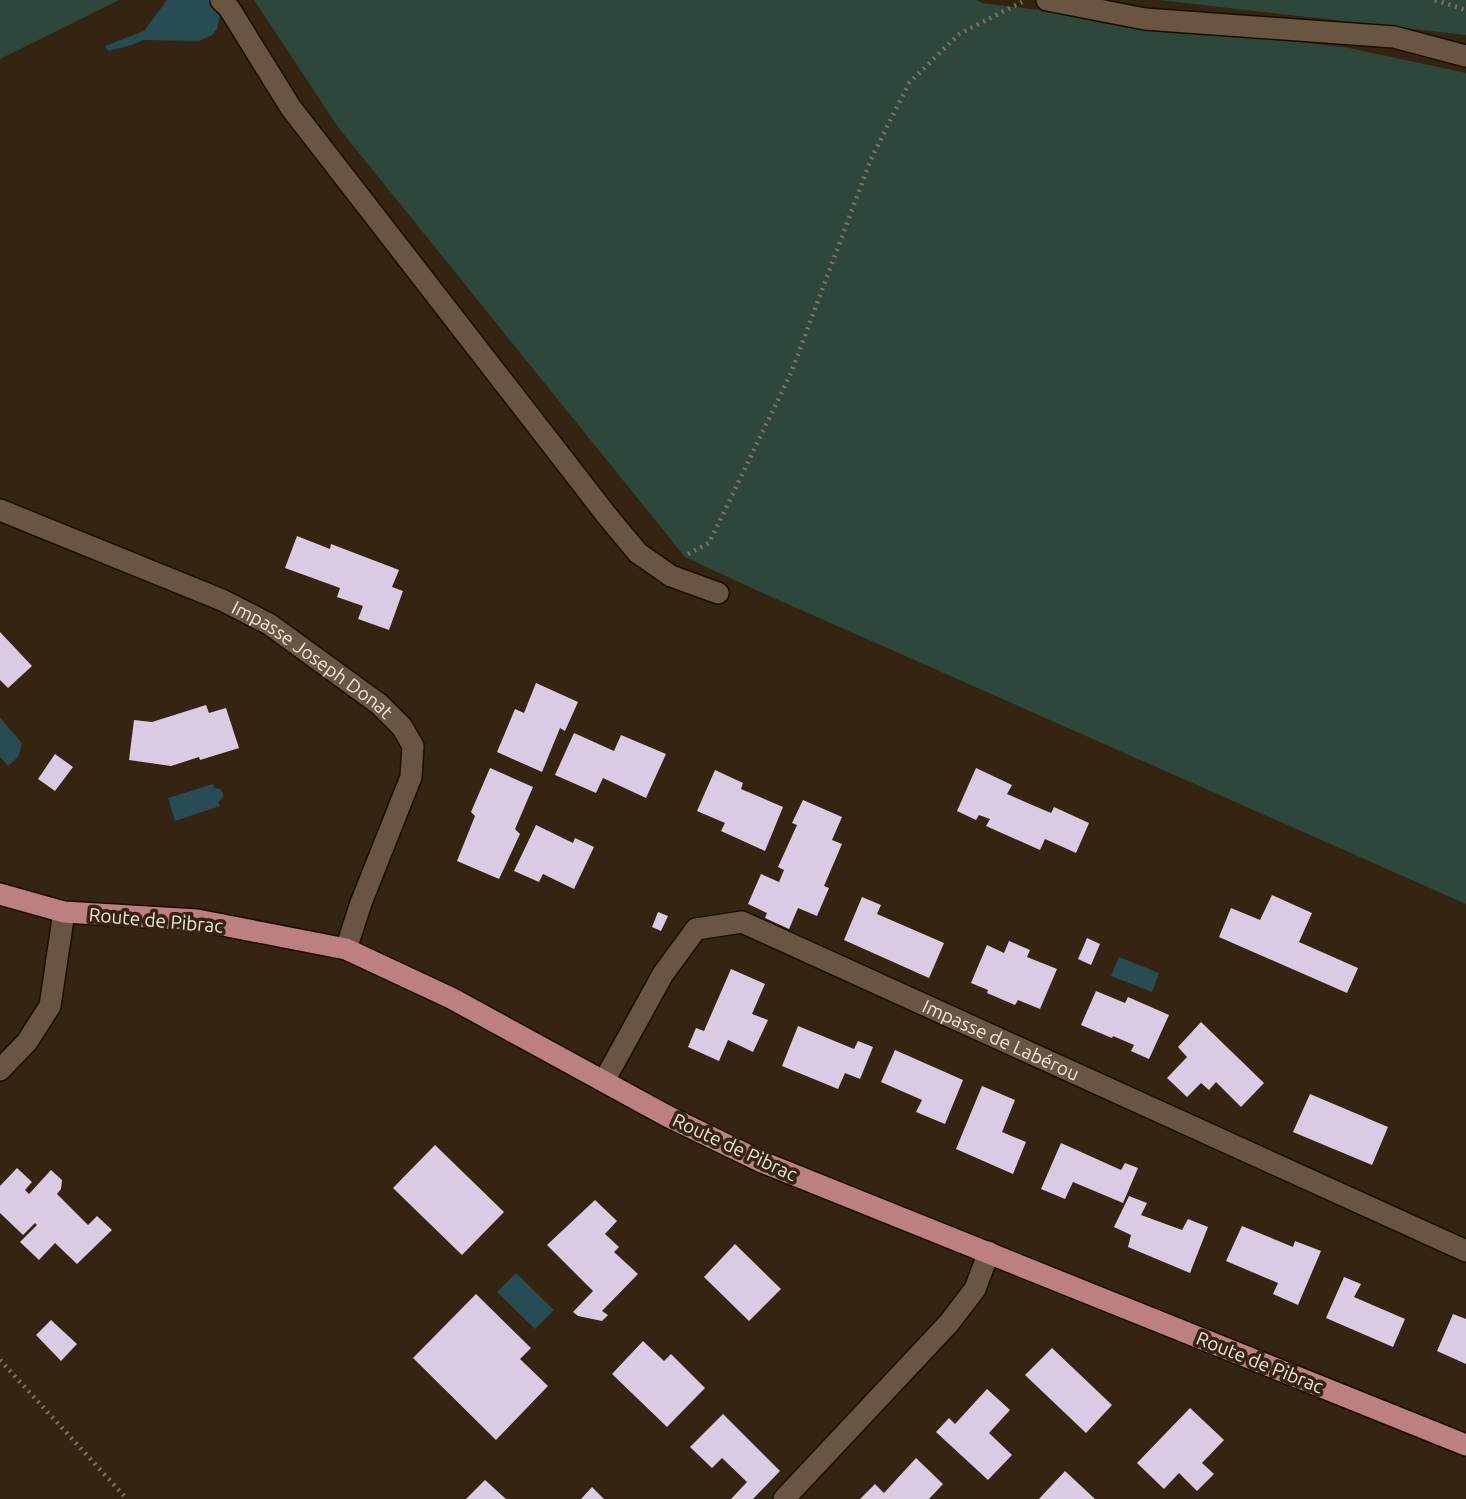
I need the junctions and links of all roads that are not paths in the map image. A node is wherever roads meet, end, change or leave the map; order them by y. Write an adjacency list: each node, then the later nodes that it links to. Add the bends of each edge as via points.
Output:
1 (221, 0): 5 (street, via 291,108 607,517 638,553 671,576)
2 (1047, 0): 3 (street, via 1145,19 1394,37)
3 (1466, 55)
4 (0, 510): 8 (street, Impasse Joseph Donat, via 222,600 269,624 379,704 402,727 413,746 411,777)
5 (718, 593)
6 (0, 894): 7 (main road, Route de Pibrac)
7 (64, 912): 8 (main road, Route de Pibrac, via 197,920); 9 (street, via 50,1006 27,1042)
8 (346, 949): 10 (main road, Route de Pibrac, via 451,998)
9 (0, 1070)
10 (604, 1081): 11 (street, Impasse de Labérou, via 663,974 696,929 742,922); 12 (main road, Route de Pibrac, via 762,1162)
11 (1466, 1251)
12 (989, 1252): 13 (main road, Route de Pibrac); 14 (street, via 975,1289 949,1323)
13 (1466, 1445)
14 (784, 1499)

